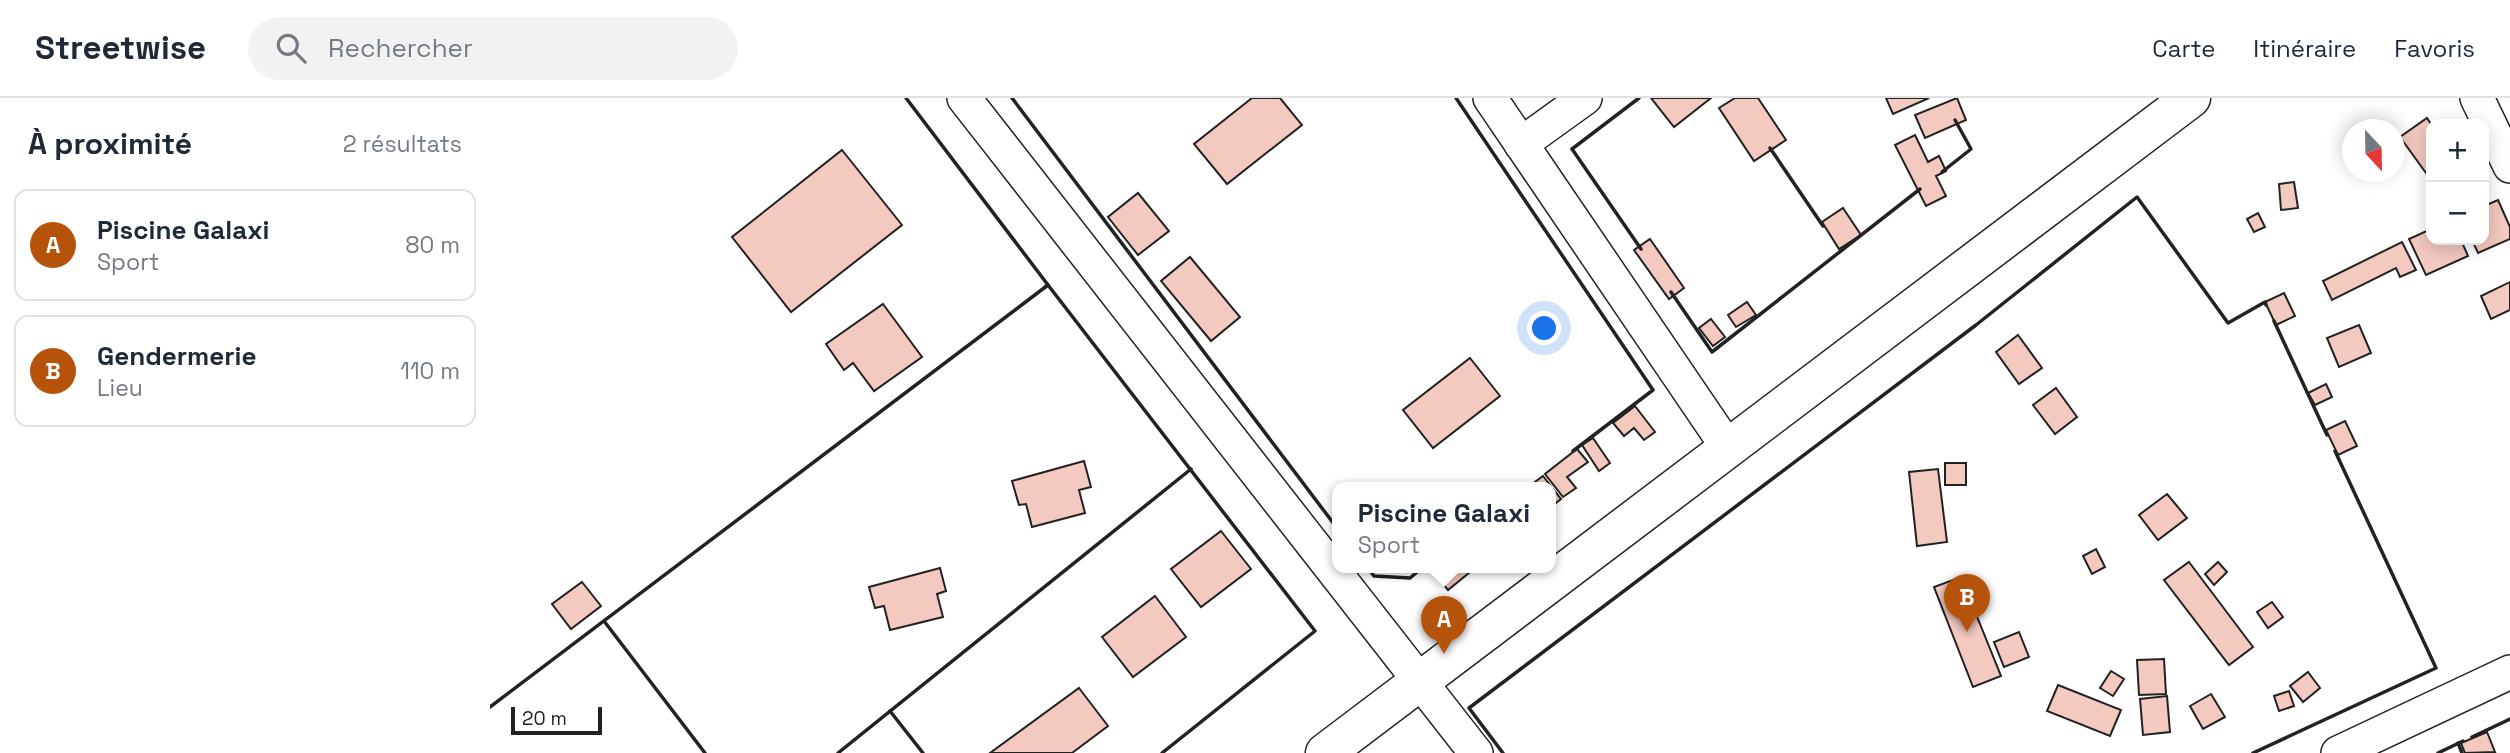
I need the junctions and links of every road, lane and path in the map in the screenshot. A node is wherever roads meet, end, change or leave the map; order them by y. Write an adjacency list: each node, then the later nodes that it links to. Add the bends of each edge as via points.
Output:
1 (964, 98): 9 (street)
2 (1490, 98): 6 (street)
3 (1585, 98): 6 (street)
4 (2190, 98): 8 (main road)
5 (2477, 98): 7 (street)
6 (1521, 144): 8 (street)
7 (2510, 166)
8 (1728, 448): 12 (main road)
9 (1332, 567)
10 (1337, 573): 12 (street)
11 (2510, 672): 15 (street)
12 (1421, 680): 13 (main road); 14 (street)
13 (1325, 753)
14 (1476, 753)
15 (2338, 753)

